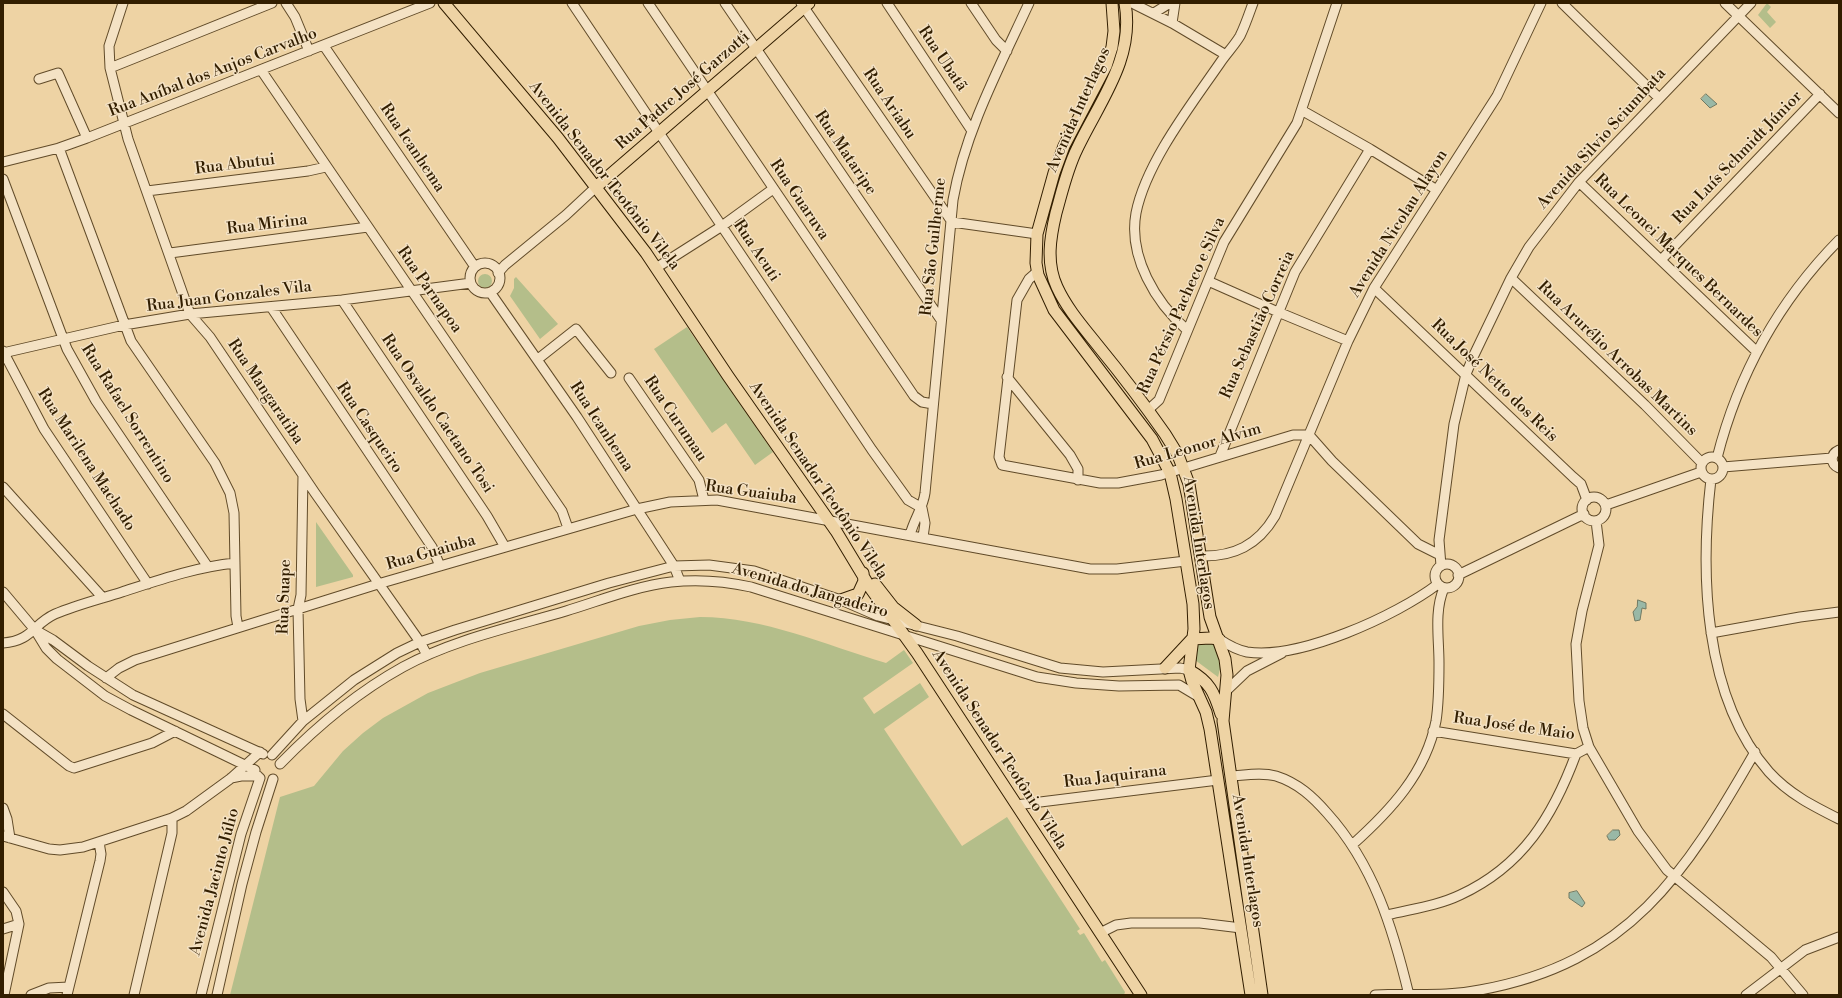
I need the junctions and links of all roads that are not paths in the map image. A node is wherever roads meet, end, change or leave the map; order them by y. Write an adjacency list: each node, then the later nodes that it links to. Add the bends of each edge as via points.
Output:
1 (123, 3): 32 (street, Rua Mangaratiba, via 109,46)
2 (272, 3): 32 (street)
3 (286, 3): 29 (street, via 295,17)
4 (430, 3): 27 (street, Rua Aníbal dos Anjos Carvalho)
5 (444, 3): 50 (main road, Avenida Senador Teotônio Vilela)
6 (572, 3): 42 (street, Rua Acuti)
7 (648, 3): 35 (street, Rua Guaruva)
8 (725, 3): 28 (street, Rua Mataripe)
9 (887, 3): 41 (street, Rua Ubatã)
10 (970, 3): 30 (street)
11 (1029, 3): 30 (street, Rua São Guilherme)
12 (1112, 3): 57 (main road, Avenida Interlagos, via 1114,31 1110,54 1064,146)
13 (1125, 3): 88 (main road, Avenida Interlagos, via 1127,31 1123,55 1112,83 1076,151 1051,234 1049,256 1052,272 1065,301)
14 (1132, 3): 24 (street)
15 (1170, 3): 24 (street)
16 (1175, 3): 26 (street)
17 (1253, 3): 31 (street, via 1240,35)
18 (1338, 3): 38 (street, Rua Pérsio Pacheco e Silva)
19 (1541, 3): 52 (street, Avenida Nicolau Alayon, via 1497,96)
20 (1562, 3): 37 (street)
21 (1725, 3): 25 (street)
22 (1751, 3): 25 (street, Avenida Silvio Sciumbata)
23 (805, 4): 28 (main road, Rua Padre José Garzotti); 54 (street, Rua Ariabu)
24 (1154, 14): 26 (street)
25 (1738, 16): 36 (street); 37 (street, Avenida Silvio Sciumbata)
26 (1172, 23): 31 (street)
27 (324, 46): 29 (street, Rua Aníbal dos Anjos Carvalho); 61 (street, Rua Icanhema)
28 (756, 49): 35 (main road, Rua Padre José Garzotti); 75 (street, Rua Mataripe)
29 (309, 51): 33 (street, Rua Aníbal dos Anjos Carvalho)
30 (1007, 51): 41 (street, Rua São Guilherme)
31 (1226, 55): 77 (street, via 1163,151 1150,175 1136,214 1138,252 1148,281 1174,318)
32 (110, 68): 40 (street, Rua Mangaratiba)
33 (261, 70): 40 (street, Rua Aníbal dos Anjos Carvalho); 47 (street, Rua Parnapoa)
34 (39, 78): 43 (street, via 58,73)
35 (707, 91): 42 (main road, Rua Padre José Garzotti); 51 (street, Rua Guaruva)
36 (1820, 94): 39 (street); 60 (street, Rua Luís Schmidt Júnior)
37 (1659, 98): 49 (street, Avenida Silvio Sciumbata)
38 (1303, 111): 45 (street); 67 (street, Rua Pérsio Pacheco e Silva, via 1230,231)
39 (1839, 113)
40 (124, 124): 43 (street, Rua Aníbal dos Anjos Carvalho); 53 (street, Rua Mangaratiba)
41 (972, 131): 54 (street, Rua São Guilherme, via 958,171)
42 (658, 132): 50 (main road, Rua Padre José Garzotti); 55 (street, Rua Acuti)
43 (87, 138): 44 (street, Rua Aníbal dos Anjos Carvalho)
44 (59, 148): 46 (street, Rua Aníbal dos Anjos Carvalho); 76 (street)
45 (1370, 149): 52 (street); 73 (street, Rua Sebastião Correia, via 1295,272)
46 (3, 162)
47 (326, 167): 53 (street, Rua Abutui); 56 (street, Rua Parnapoa)
48 (3, 179): 78 (street, Rua Rafael Sorrentino)
49 (1579, 182): 60 (street, Rua Leonei Marques Bernardes); 65 (street, Avenida Silvio Sciumbata, via 1529,247)
50 (596, 187): 62 (main road, Avenida Senador Teotônio Vilela); 63 (street, Rua Padre José Garzotti, via 505,265)
51 (773, 189): 55 (street); 87 (street, Rua Guaruva, via 914,396 922,402)
52 (1437, 190): 68 (street, Avenida Nicolau Alayon)
53 (147, 191): 59 (street, Rua Mangaratiba)
54 (952, 222): 57 (street); 75 (street, Rua São Guilherme)
55 (722, 226): 62 (street); 106 (street, Rua Acuti, via 896,485 908,500)
56 (368, 228): 59 (street, Rua Mirina); 69 (street, Rua Parnapoa)
57 (1037, 234): 64 (main road, Avenida Interlagos)
58 (1839, 240): 80 (street, via 1796,287)
59 (170, 253): 74 (street, Rua Mangaratiba)
60 (1661, 260): 80 (street, Rua Leonei Marques Bernardes)
61 (475, 267): 63 (street, via 483,264); 66 (street)
62 (656, 268): 110 (main road, Avenida Senador Teotônio Vilela)
63 (495, 269): 70 (street, via 499,277 497,286)
64 (1037, 272): 85 (street, via 1029,279 1017,300); 98 (main road, Avenida Interlagos, via 1054,310 1152,439)
65 (1511, 278): 84 (street, Avenida Silvio Sciumbata, via 1490,318); 95 (street, Rua Arurélio Arrobas Martins, via 1662,422)
66 (467, 281): 69 (street, Rua Juan Gonzales Vila); 70 (street, via 478,292)
67 (1208, 281): 73 (street); 77 (street, Rua Pérsio Pacheco e Silva)
68 (1374, 288): 79 (street, Avenida Nicolau Alayon); 84 (street, Rua José Netto dos Reis)
69 (411, 289): 71 (street, Rua Juan Gonzales Vila); 111 (street, Rua Parnapoa, via 562,512)
70 (490, 292): 82 (street, Rua Icanhema)
71 (342, 300): 72 (street, Rua Juan Gonzales Vila); 114 (street, Rua Osvaldo Caetano Tosi, via 487,516)
72 (271, 307): 74 (street, Rua Juan Gonzales Vila); 119 (street, Rua Casqueiro, via 432,547)
73 (1278, 312): 79 (street); 91 (street, Rua Sebastião Correia)
74 (190, 314): 76 (street, Rua Juan Gonzales Vila); 99 (street, Rua Mangaratiba, via 210,338)
75 (941, 320): 87 (street, Rua São Guilherme)
76 (124, 325): 78 (street, Rua Juan Gonzales Vila); 118 (street, via 131,341 223,478 230,493 234,513)
77 (1187, 330): 88 (street, Rua Pérsio Pacheco e Silva, via 1159,400)
78 (62, 339): 81 (street, Rua Juan Gonzales Vila); 122 (street, Rua Rafael Sorrentino, via 96,401)
79 (1348, 341): 89 (street, Avenida Nicolau Alayon)
80 (1756, 351): 92 (street, via 1737,394)
81 (3, 352): 126 (street, Rua Marilena Machado, via 44,429)
82 (538, 359): 83 (street, via 576,329); 107 (street, Rua Icanhema)
83 (611, 373)
84 (1466, 374): 104 (street, Rua José Netto dos Reis, via 1581,484); 116 (street, Avenida Silvio Sciumbata, via 1450,450 1439,540)
85 (1007, 377): 101 (street, via 1070,455 1078,469); 101 (street, Rua Leonor Alvim, via 1000,464)
86 (629, 378): 103 (street, Rua Curumau, via 699,480)
87 (934, 404): 106 (street, Rua São Guilherme)
88 (1148, 410): 94 (main road, Avenida Interlagos)
89 (1309, 435): 91 (street, Rua Leonor Alvim, via 1293,435); 115 (street, Avenida Nicolau Alayon, via 1275,516 1267,529 1245,548 1230,554); 116 (street, via 1332,461 1418,544)
90 (1839, 450): 93 (street)
91 (1220, 456): 94 (street, Rua Leonor Alvim)
92 (1717, 458): 95 (street, via 1709,458); 96 (street)
93 (1832, 458): 96 (street); 97 (street, via 1834,465)
94 (1184, 467): 98 (street, Rua Leonor Alvim); 115 (main road, Avenida Interlagos)
95 (1702, 467): 100 (street, via 1705,477); 105 (street)
96 (1722, 467): 100 (street, via 1718,477)
97 (1839, 468)
98 (1170, 473): 101 (street, Rua Leonor Alvim, via 1146,480 1118,483); 117 (main road, Avenida Interlagos)
99 (303, 474): 127 (street, Rua Mangaratiba); 132 (street, Rua Suape, via 301,596)
100 (1711, 479): 138 (street, via 1706,574)
101 (1078, 480)
102 (3, 487): 130 (street)
103 (704, 500): 107 (street, Rua Guaiuba, via 670,502); 110 (street, Rua Guaiuba, via 768,508)
104 (1587, 500): 105 (street, via 1598,498); 108 (street, via 1583,506)
105 (1606, 505): 109 (street, via 1605,515)
106 (922, 508): 112 (street, Rua São Guilherme); 113 (street, Rua São Guilherme, via 925,523)
107 (637, 509): 111 (street, Rua Guaiuba); 120 (street, Rua Icanhema)
108 (1584, 514): 109 (street, via 1589,520); 124 (street)
109 (1596, 521): 158 (street, via 1599,545 1576,644 1579,701)
110 (830, 522): 112 (street, Rua Guaiuba); 123 (main road, Avenida Senador Teotônio Vilela)
111 (568, 528): 114 (street, Rua Guaiuba)
112 (910, 534): 113 (street, Rua Guaiuba)
113 (923, 537): 117 (street, Rua Guaiuba, via 1090,569 1133,568)
114 (505, 547): 119 (street, Rua Guaiuba)
115 (1200, 556): 141 (main road, Avenida Interlagos, via 1210,617)
116 (1440, 556): 121 (street, Avenida Silvio Sciumbata)
117 (1186, 561): 140 (main road, Avenida Interlagos, via 1194,617)
118 (235, 563): 122 (street); 136 (street)
119 (440, 566): 127 (street, Rua Guaiuba)
120 (674, 566): 125 (street, Rua Icanhema); 131 (street, Avenida do Jangadeiro, via 709,565 754,571); 143 (street, Avenida do Jangadeiro, via 609,583)
121 (1441, 566): 124 (street, via 1451,565); 128 (street, via 1435,574)
122 (208, 567): 126 (street)
123 (863, 573): 131 (main road, via 864,581 858,594); 134 (main road, Avenida Senador Teotônio Vilela); 135 (main road, via 893,607)
124 (1458, 575): 128 (street, via 1454,585)
125 (680, 581): 139 (street, Avenida do Jangadeiro, via 717,580 751,587); 145 (street, Avenida do Jangadeiro, via 620,595)
126 (148, 584): 130 (street)
127 (378, 584): 132 (street, Rua Guaiuba); 143 (street, Rua Mangaratiba)
128 (1441, 586): 144 (street, via 1364,624 1322,641); 157 (street, via 1438,606 1438,696)
129 (3, 592): 137 (street)
130 (103, 598): 137 (street, via 53,615)
131 (841, 600): 134 (street, Avenida do Jangadeiro)
132 (298, 609): 136 (street, Rua Guaiuba); 155 (street, Rua Suape, via 300,700)
133 (1839, 612): 138 (street)
134 (892, 620): 135 (street, Avenida do Jangadeiro); 139 (main road, Avenida Senador Teotônio Vilela)
135 (916, 625): 148 (street, Avenida do Jangadeiro, via 1060,668)
136 (238, 627): 149 (street, Rua Guaiuba, via 135,660)
137 (35, 630): 142 (street, via 14,642); 149 (street); 156 (street, via 46,648 57,659 105,696)
138 (1711, 634): 159 (street, via 1730,706 1744,736)
139 (905, 635): 150 (street, Avenida do Jangadeiro, via 1037,677); 169 (main road, Avenida Senador Teotônio Vilela)
140 (1192, 639): 141 (main road); 146 (main road); 147 (main road, Avenida Interlagos)
141 (1219, 639): 144 (street, via 1236,649 1248,652); 151 (main road, Avenida Interlagos, via 1226,659)
142 (3, 642)
143 (420, 642): 145 (street, Rua Mangaratiba); 155 (street, Avenida do Jangadeiro, via 396,653 354,680)
144 (1286, 651): 151 (street, via 1247,670)
145 (427, 655): 162 (street, Avenida do Jangadeiro, via 383,678 343,705)
146 (1165, 668): 147 (street, Avenida do Jangadeiro); 148 (street, Avenida do Jangadeiro)
147 (1189, 670): 152 (main road, Avenida Interlagos); 154 (main road, via 1202,677 1210,686)
148 (1119, 672): 150 (street)
149 (106, 678): 160 (street, via 133,695)
150 (1119, 686): 152 (street, Avenida do Jangadeiro, via 1179,684)
151 (1226, 691): 154 (main road, Avenida Interlagos)
152 (1199, 697): 168 (main road, Avenida Interlagos, via 1210,729)
153 (3, 714): 156 (street, via 74,768 152,743)
154 (1223, 720): 165 (main road, Avenida Interlagos)
155 (303, 721): 160 (street, Avenida do Jangadeiro)
156 (175, 731): 163 (street)
157 (1433, 731): 161 (street, Rua José de Maio); 175 (street, via 1419,767 1401,797)
158 (1589, 747): 161 (street, Rua José de Maio); 176 (street, via 1638,831)
159 (1755, 752): 172 (street, via 1783,786 1806,803); 176 (street, via 1712,826)
160 (265, 754): 162 (street, via 277,758); 163 (street); 164 (street, via 257,760)
161 (1576, 754): 178 (street, via 1554,805 1535,836 1508,864 1460,895)
162 (280, 764): 167 (street, via 279,773)
163 (244, 765): 164 (street); 166 (street)
164 (258, 775): 166 (street); 167 (street, via 267,780); 189 (street, Avenida Jacinto Júlio, via 240,834)
165 (1231, 776): 175 (street, via 1266,774 1288,781 1304,790 1337,824); 193 (main road, Avenida Interlagos)
166 (230, 778): 171 (street, via 195,806)
167 (273, 779): 190 (street, Avenida Jacinto Júlio, via 251,851)
168 (1218, 780): 169 (street, Rua Jaquirana); 180 (main road, Avenida Interlagos)
169 (1016, 805): 182 (main road, Avenida Senador Teotônio Vilela)
170 (3, 808): 173 (street, via 6,813)
171 (172, 818): 174 (street); 188 (street, via 170,846)
172 (1839, 818)
173 (6, 837): 174 (street, via 60,850)
174 (99, 842): 185 (street, via 100,861)
175 (1352, 845): 178 (street, via 1379,894)
176 (1674, 877): 184 (street); 195 (street, via 1647,908 1595,949 1573,962 1522,981 1479,990)
177 (3, 892): 179 (street, via 16,911)
178 (1387, 915): 195 (street)
179 (19, 924): 181 (street); 186 (street)
180 (1241, 928): 182 (street, via 1200,923 1131,923 1116,925); 192 (main road, Avenida Interlagos)
181 (3, 930)
182 (1100, 934): 191 (main road, Avenida Senador Teotônio Vilela)
183 (1839, 937): 184 (street, via 1805,950)
184 (1781, 968): 196 (street); 197 (street)
185 (68, 991): 187 (street, via 49,988)
186 (4, 995)
187 (31, 995)
188 (134, 995)
189 (201, 995)
190 (217, 995)
191 (1140, 995)
192 (1251, 995)
193 (1262, 995)
194 (1374, 995): 195 (street)
195 (1408, 995)
196 (1746, 995)
197 (1803, 995)

